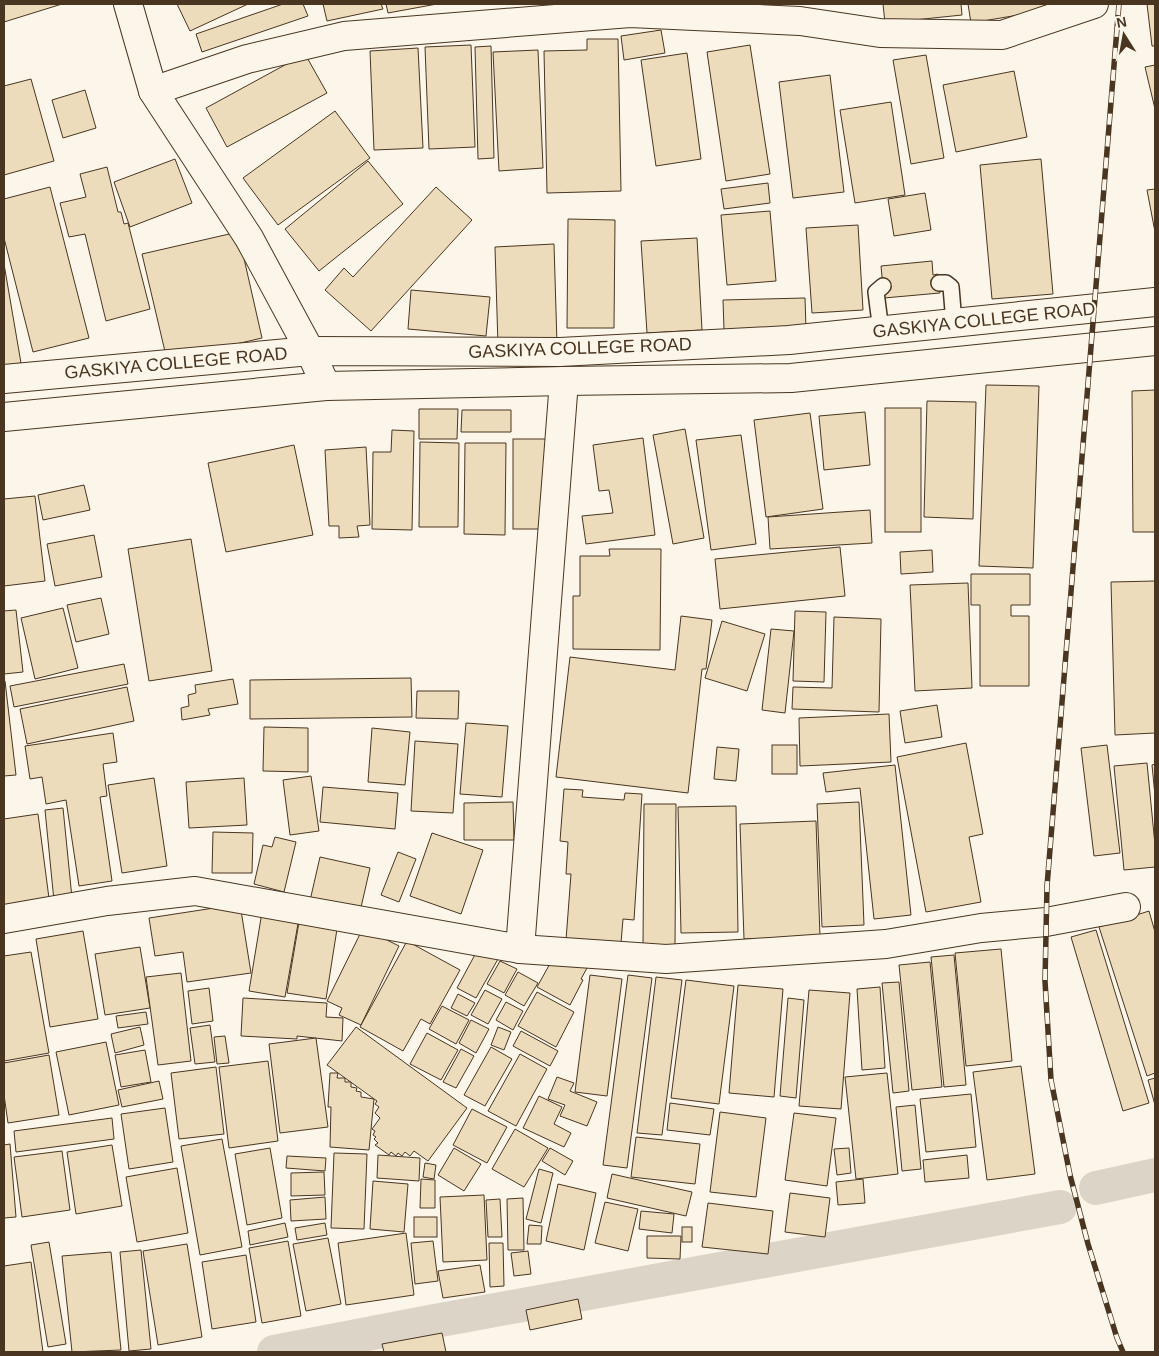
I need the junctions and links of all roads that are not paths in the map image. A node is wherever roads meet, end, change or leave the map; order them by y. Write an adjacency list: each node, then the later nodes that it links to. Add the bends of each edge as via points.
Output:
1 (128, 4): 3 (street)
2 (1094, 4): 3 (street, via 1002,35 880,33 800,21 630,13 344,36 247,59)
3 (153, 91): 10 (street, via 249,238)
4 (939, 283): 7 (lane, via 951,287)
5 (882, 286): 8 (lane, via 876,292)
6 (1155, 302): 7 (street, GASKIYA COLLEGE ROAD)
7 (954, 323): 8 (street, GASKIYA COLLEGE ROAD)
8 (882, 331): 10 (street, GASKIYA COLLEGE ROAD, via 789,340 560,352)
9 (1155, 340): 12 (street, GASKIYA COLLEGE ROAD, via 791,378)
10 (310, 351): 11 (street, GASKIYA COLLEGE ROAD); 13 (street)
11 (4, 379)
12 (564, 380): 13 (street, GASKIYA COLLEGE ROAD); 17 (street)
13 (326, 386): 14 (street, GASKIYA COLLEGE ROAD)
14 (4, 416)
15 (1126, 907): 17 (street, via 1046,922 981,928 886,944 787,952 666,959)
16 (4, 919): 17 (street, via 107,901 195,891)
17 (520, 949)

